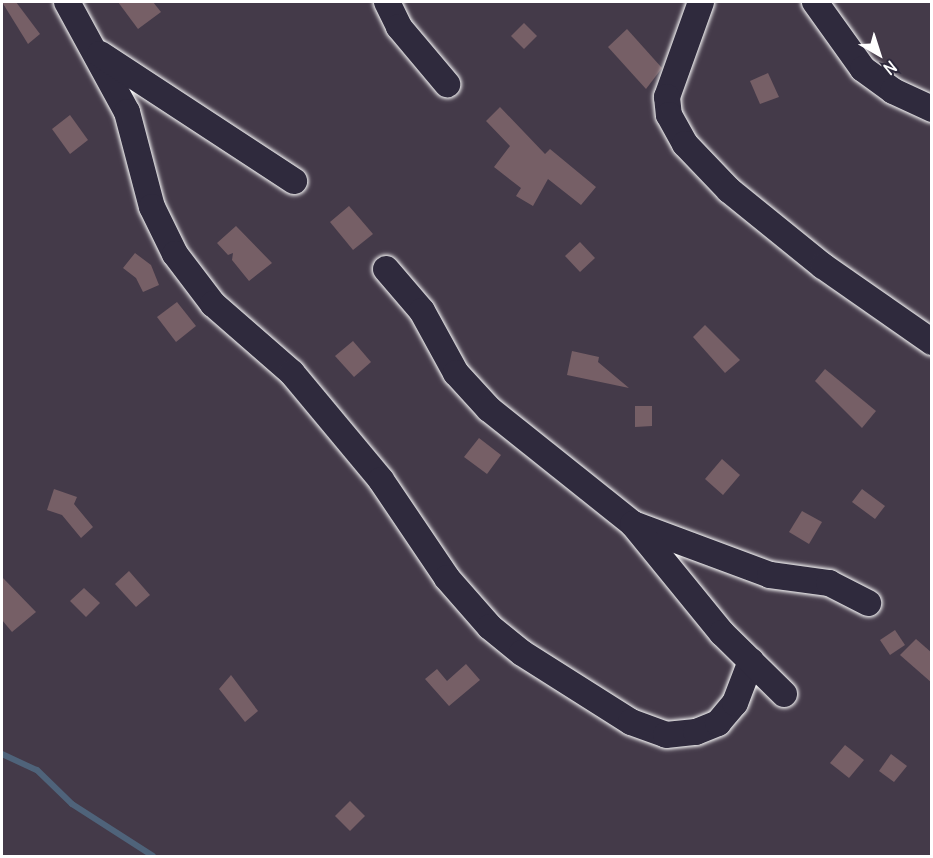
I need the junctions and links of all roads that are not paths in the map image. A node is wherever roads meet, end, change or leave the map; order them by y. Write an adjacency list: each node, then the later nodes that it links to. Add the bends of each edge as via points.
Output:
1 (67, 2): 5 (street)
2 (387, 2): 6 (street, via 399,27)
3 (701, 2): 10 (street, via 667,97 669,115 685,144 729,190 814,259)
4 (815, 2): 7 (street, via 863,69 893,91)
5 (97, 52): 8 (street); 13 (street, via 127,112 152,207 176,254 213,304 299,381 381,480 447,578 490,627 522,653 631,722 666,735 696,732 718,723 735,703)
6 (447, 84)
7 (932, 109)
8 (294, 181)
9 (386, 269): 11 (street, via 422,311 456,373 489,410)
10 (932, 342)
11 (633, 524): 12 (street, via 770,575 829,583); 13 (street, via 676,581)
12 (868, 603)
13 (751, 661): 14 (street)
14 (784, 694)

